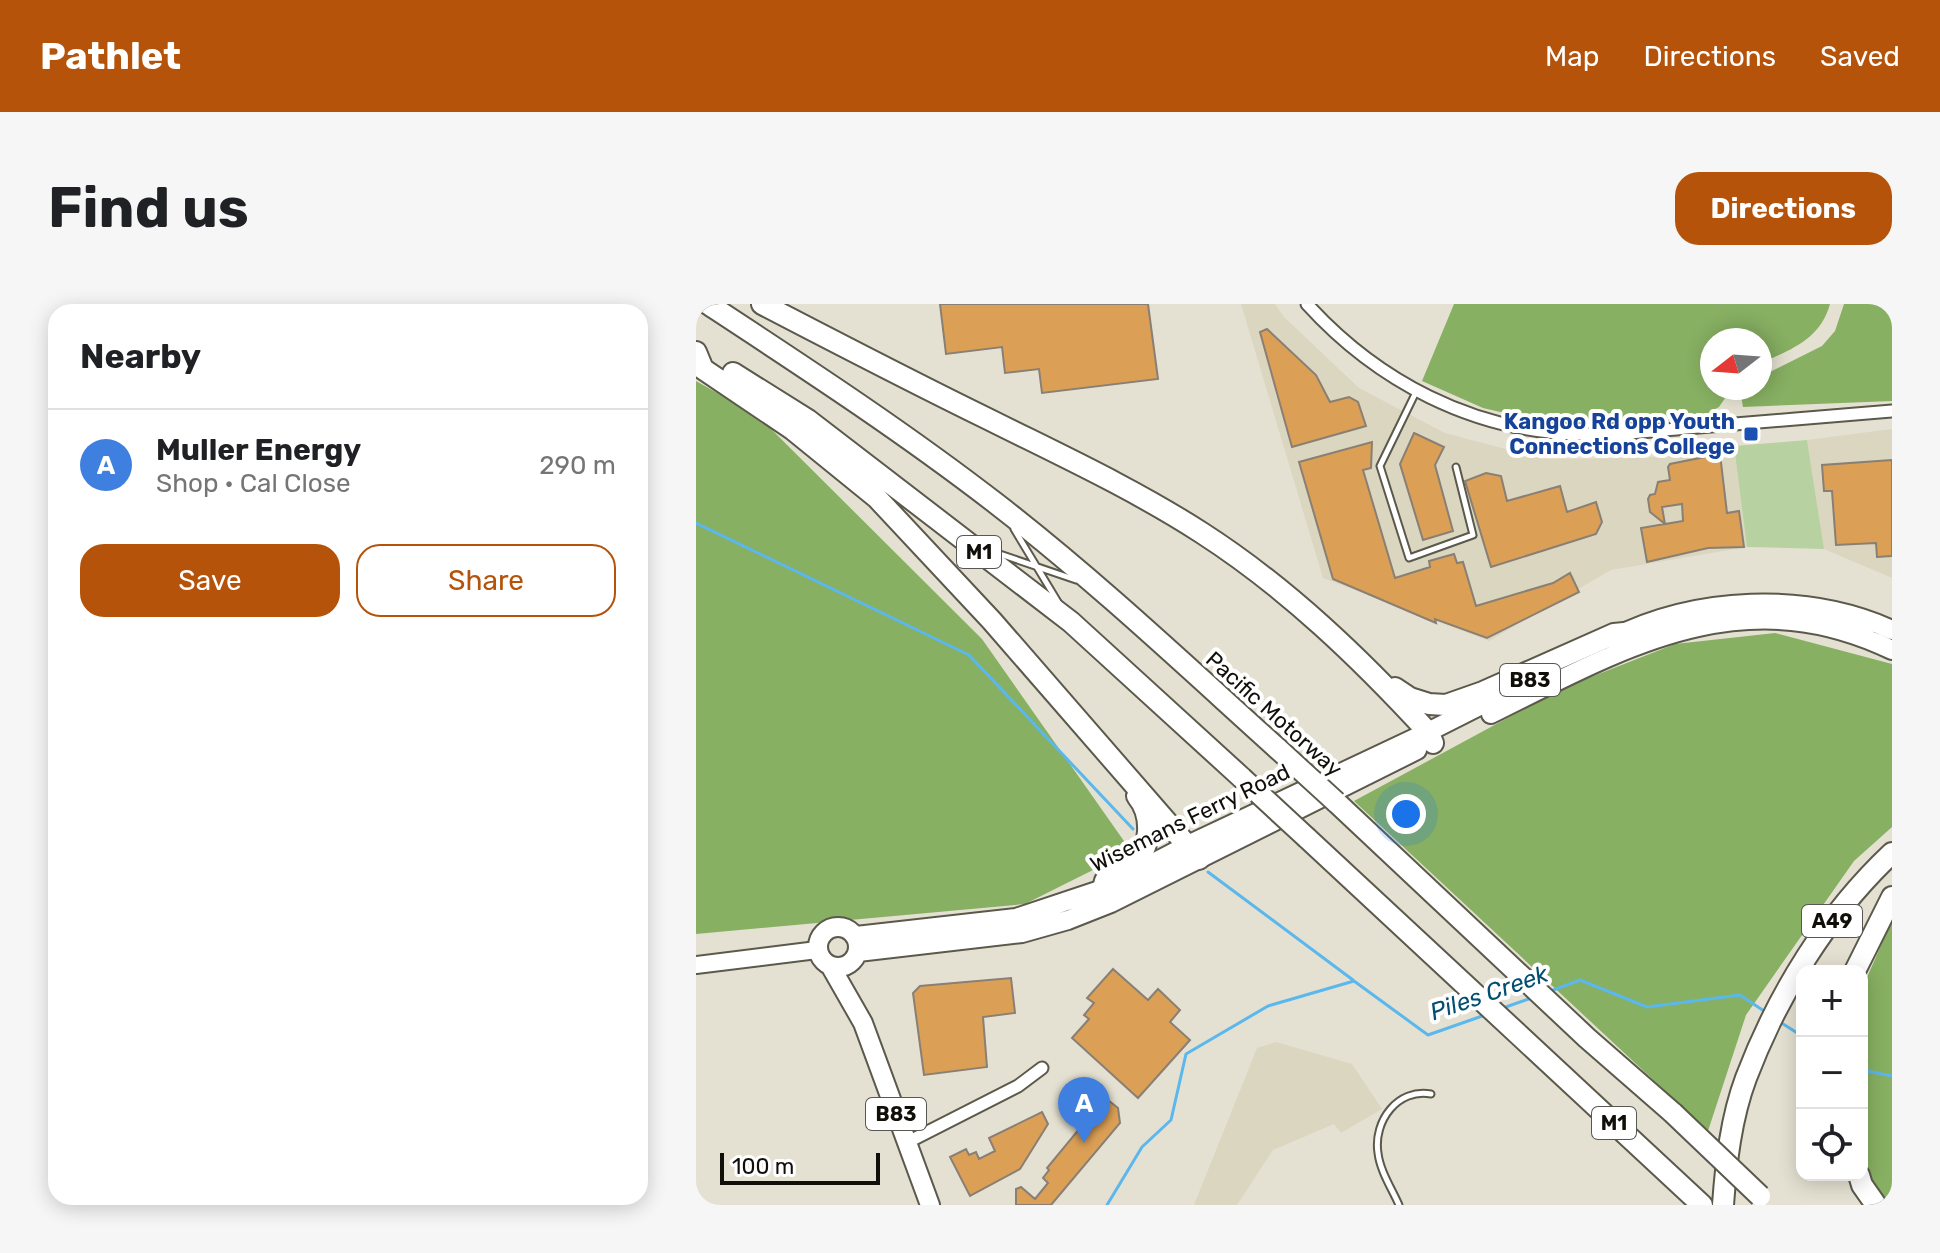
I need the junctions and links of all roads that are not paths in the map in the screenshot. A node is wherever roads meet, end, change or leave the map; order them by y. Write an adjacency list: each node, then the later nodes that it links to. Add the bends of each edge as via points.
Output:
1 (708, 304): 8 (highway, Pacific Motorway / M1, via 893,427)
2 (762, 304): 16 (highway, via 1159,506 1293,600)
3 (1307, 304): 5 (street, via 1345,342)
4 (696, 351): 9 (highway, M1, via 808,420); 18 (highway, via 703,369 792,429 877,498)
5 (1416, 391): 6 (street, via 1482,418 1579,434); 7 (lane, via 1380,466 1409,558 1473,535)
6 (1892, 411)
7 (1456, 467)
8 (1001, 507): 10 (lane); 11 (highway, Pacific Motorway / M1)
9 (967, 543): 10 (lane); 12 (highway, M1)
10 (1036, 566): 11 (lane); 12 (lane)
11 (1098, 587): 31 (highway, Pacific Motorway / M1, bridge)
12 (1071, 622): 34 (highway, M1, bridge)
13 (1892, 630): 14 (main road, Wisemans Ferry Road / B83, via 1829,611 1734,605 1693,611)
14 (1624, 633): 16 (highway, via 1446,705 1410,698); 17 (main road, Wisemans Ferry Road / B83)
15 (1892, 650): 17 (main road, Wisemans Ferry Road / B83, via 1794,622 1697,626 1611,654)
16 (1376, 675): 17 (highway)
17 (1430, 737): 19 (main road, Wisemans Ferry Road / B83)
18 (1119, 767): 19 (highway); 21 (highway, via 1117,772 1144,803 1148,830 1138,859 1105,881)
19 (1193, 852): 21 (main road, Wisemans Ferry Road / B83); 24 (main road, Wisemans Ferry Road / B83, via 1111,903 1068,920 1022,933)
20 (1892, 853): 35 (highway, A49, via 1834,919 1766,1032 1745,1080 1732,1132)
21 (1103, 889): 24 (main road, Wisemans Ferry Road / B83, via 1016,918)
22 (1892, 897): 26 (highway, A49)
23 (817, 950): 24 (main road, B83, via 822,960); 24 (main road, B83, via 823,933 840,926 849,930); 25 (main road)
24 (848, 955): 29 (main road, B83, via 863,1023)
25 (696, 965)
26 (1858, 965)
27 (1042, 1068): 29 (street, via 1018,1086)
28 (1431, 1094): 33 (lane, via 1396,1102 1377,1138 1380,1163)
29 (906, 1143): 32 (main road, B83)
30 (1861, 1181): 36 (highway)
31 (1765, 1201)
32 (930, 1205)
33 (1399, 1205)
34 (1702, 1205)
35 (1723, 1205)
36 (1876, 1205)

